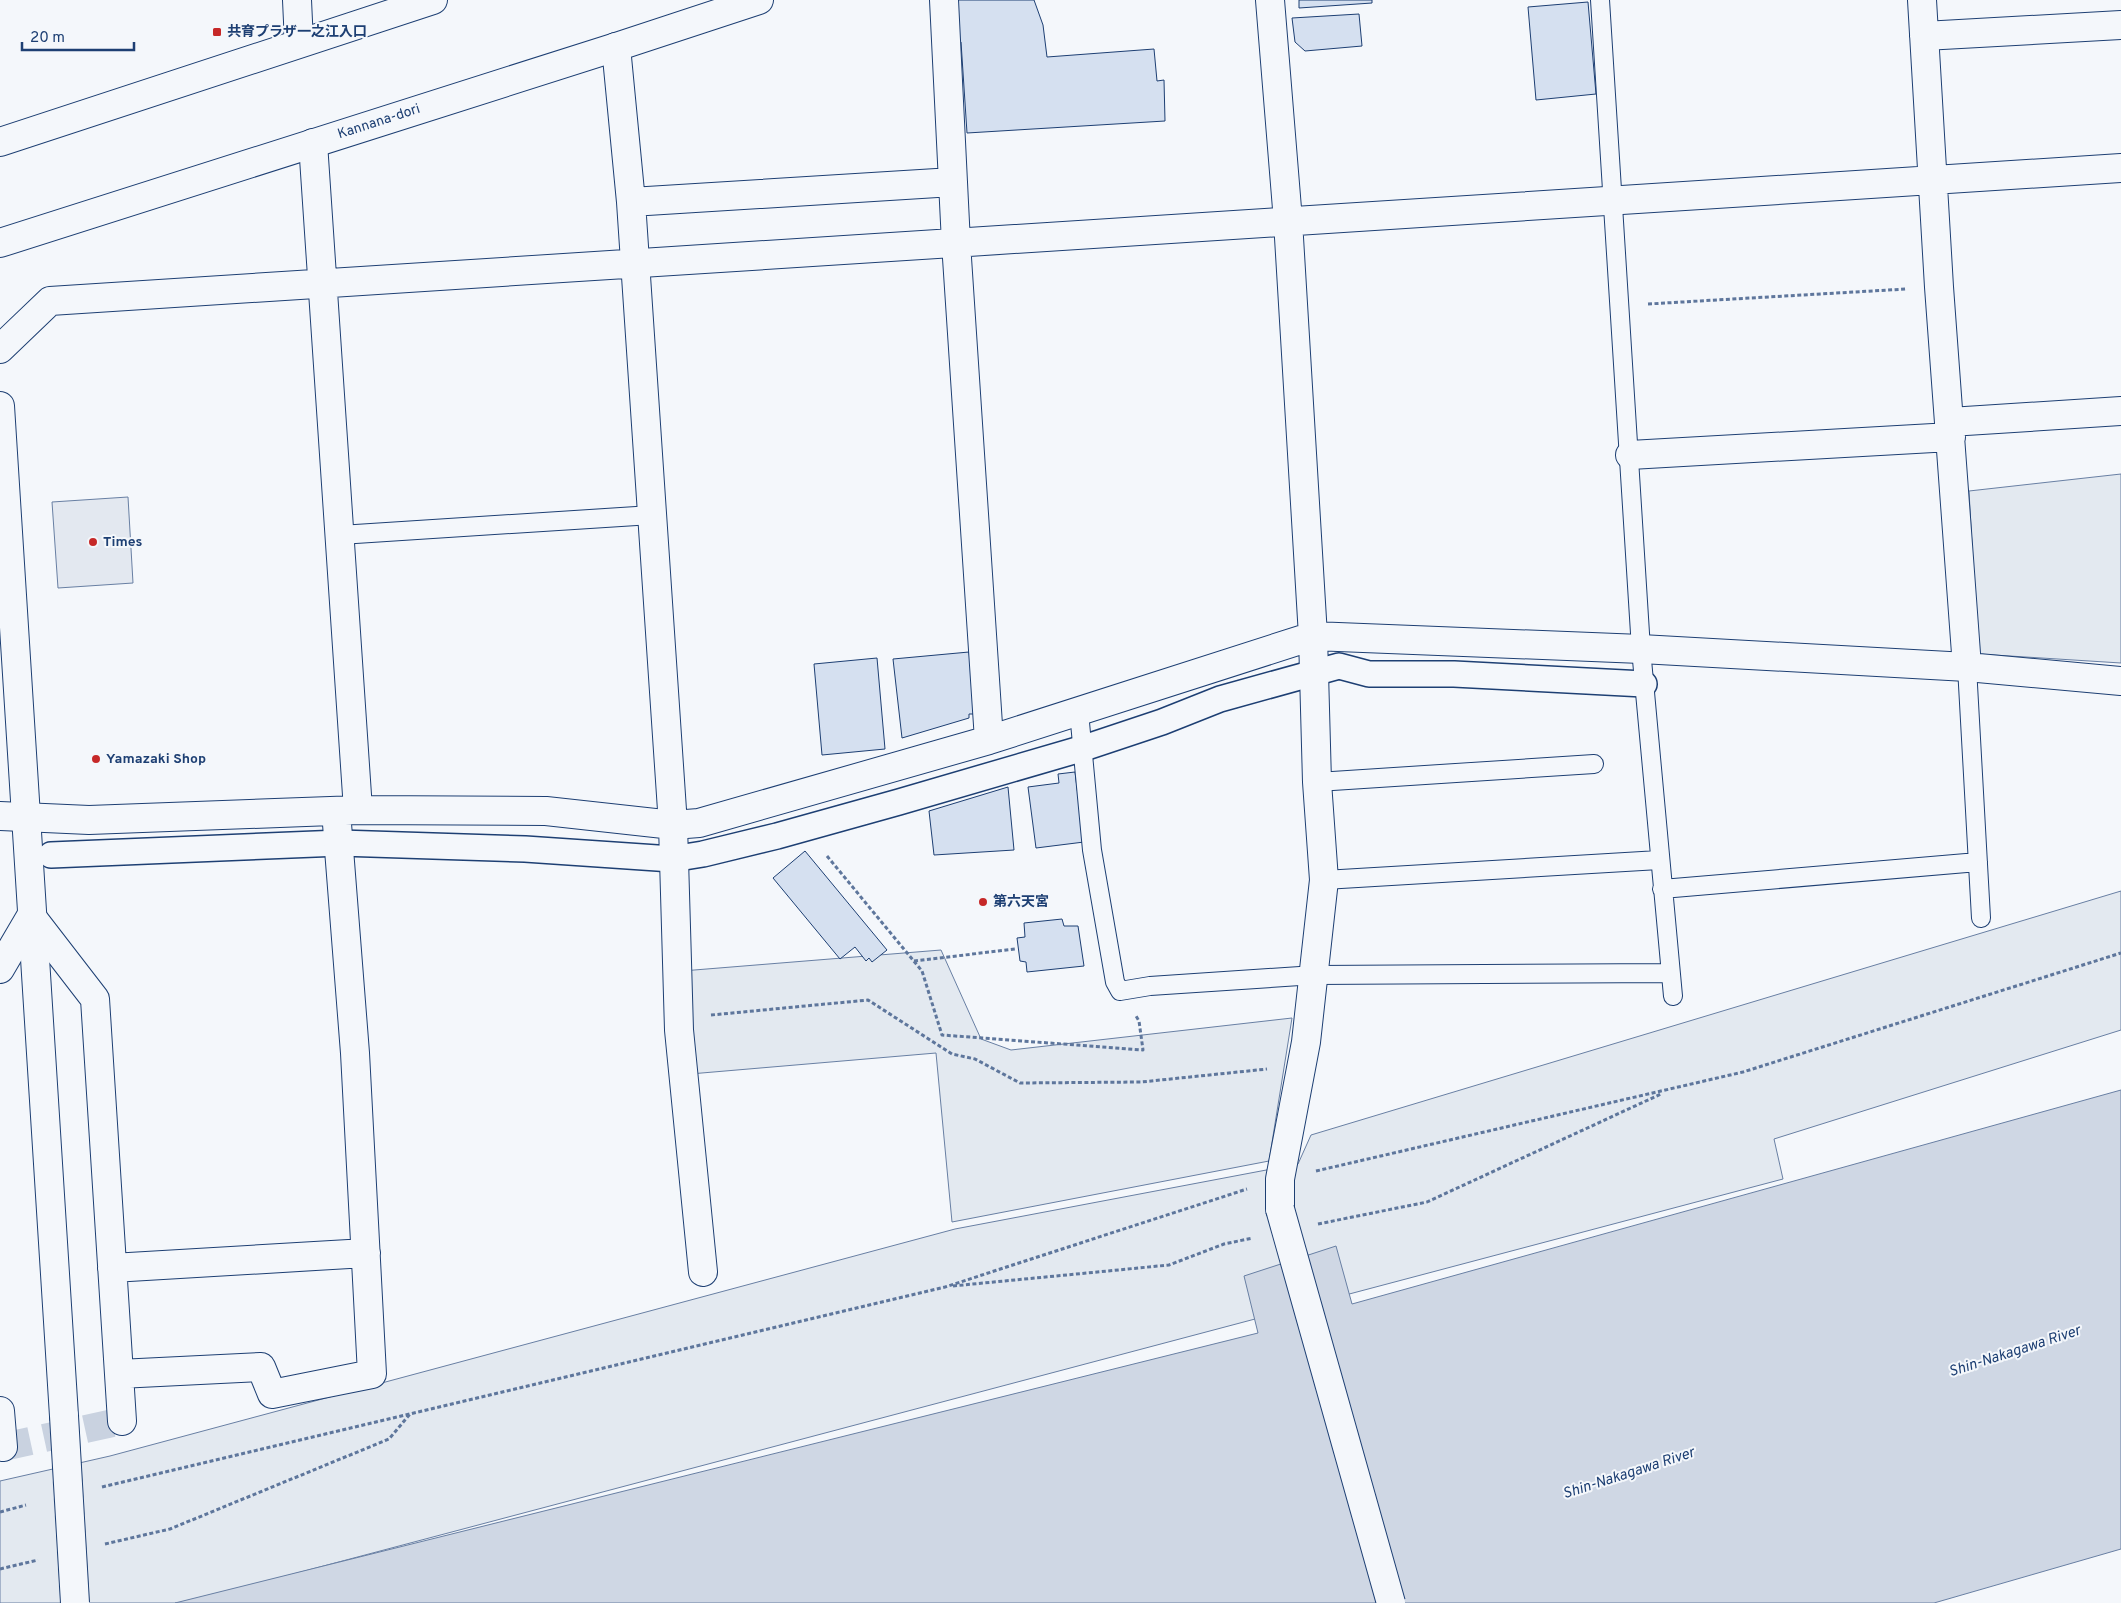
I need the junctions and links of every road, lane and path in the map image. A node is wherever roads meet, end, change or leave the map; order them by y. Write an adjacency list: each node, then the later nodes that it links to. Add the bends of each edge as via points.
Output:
1 (297, 0): 10 (street)
2 (433, 0): 10 (street)
3 (759, 0): 11 (street, Kannana-dori)
4 (944, 0): 16 (street)
5 (1270, 0): 19 (street)
6 (1600, 0): 17 (lane)
7 (1922, 0): 9 (street)
8 (2121, 26): 9 (street)
9 (1924, 36): 15 (street)
10 (299, 43): 12 (street)
11 (616, 48): 13 (street, Kannana-dori); 18 (street)
12 (0, 142)
13 (313, 143): 21 (street, Kannana-dori); 23 (street)
14 (2121, 168): 15 (street)
15 (1933, 179): 17 (street); 24 (street)
16 (953, 182): 18 (street); 20 (street)
17 (1612, 201): 19 (street); 25 (lane)
18 (631, 202): 22 (street)
19 (1288, 221): 20 (street); 33 (street)
20 (956, 242): 22 (street); 40 (street)
21 (0, 243)
22 (635, 263): 23 (street); 31 (street)
23 (324, 284): 26 (street, via 50,301); 32 (street)
24 (1939, 287): 25 (path); 29 (street)
25 (1618, 306): 30 (lane)
26 (0, 349)
27 (0, 406): 45 (street)
28 (2121, 411): 29 (street)
29 (1950, 430): 30 (street); 35 (street)
30 (1630, 455): 34 (lane)
31 (652, 515): 32 (lane); 46 (street)
32 (340, 535): 44 (street)
33 (1313, 636): 34 (street); 36 (street); 39 (street)
34 (1641, 649): 35 (street); 38 (lane)
35 (1967, 667): 37 (street); 52 (lane)
36 (1314, 674): 38 (street, via 1339,666 1369,674 1454,674); 41 (street, via 1220,699); 43 (street)
37 (2121, 681)
38 (1644, 684): 51 (lane)
39 (1079, 712): 40 (street); 41 (lane)
40 (989, 740): 46 (street, via 699,823)
41 (1084, 748): 47 (street); 63 (lane, via 1092,850 1115,982)
42 (1594, 764): 43 (lane)
43 (1317, 782): 53 (street)
44 (347, 810): 45 (street, via 89,820); 46 (street, via 546,812); 48 (street)
45 (12, 817): 55 (street)
46 (673, 825): 50 (street)
47 (804, 828): 50 (street); 59 (path)
48 (340, 844): 49 (street); 50 (street, via 525,849); 68 (street)
49 (51, 855)
50 (672, 859): 65 (street)
51 (1659, 860): 53 (lane); 54 (lane)
52 (1978, 862): 54 (lane); 56 (lane)
53 (1324, 880): 62 (street)
54 (1662, 889): 61 (lane)
55 (31, 916): 60 (street); 69 (street, via 95,999); 83 (street, bridge)
56 (1981, 918)
57 (1015, 949): 59 (path)
58 (2121, 953): 67 (path, via 1743,1072)
59 (913, 961): 63 (path, via 922,971 942,1035 1143,1050 1139,1021)
60 (0, 969)
61 (1670, 973): 62 (lane); 64 (lane)
62 (1315, 975): 63 (lane, via 1150,986); 66 (street)
63 (1120, 991)
64 (1673, 996)
65 (678, 1018): 66 (path, via 868,1000 952,1054 975,1059 1020,1083 1141,1082); 70 (street)
66 (1300, 1066): 84 (street, bridge, via 1280,1179 1280,1209)
67 (1668, 1091)
68 (366, 1253): 69 (street); 72 (street, via 372,1374 272,1394 260,1367)
69 (112, 1268): 72 (street)
70 (703, 1272)
71 (945, 1287): 74 (path)
72 (119, 1374): 75 (street)
73 (0, 1411): 76 (street)
74 (410, 1414): 77 (path); 80 (path, via 389,1439 170,1529)
75 (122, 1421)
76 (3, 1447)
77 (99, 1488)
78 (26, 1505): 79 (path)
79 (0, 1512)
80 (104, 1545)
81 (47, 1558): 82 (path)
82 (0, 1569)
83 (75, 1603)
84 (1391, 1603)

